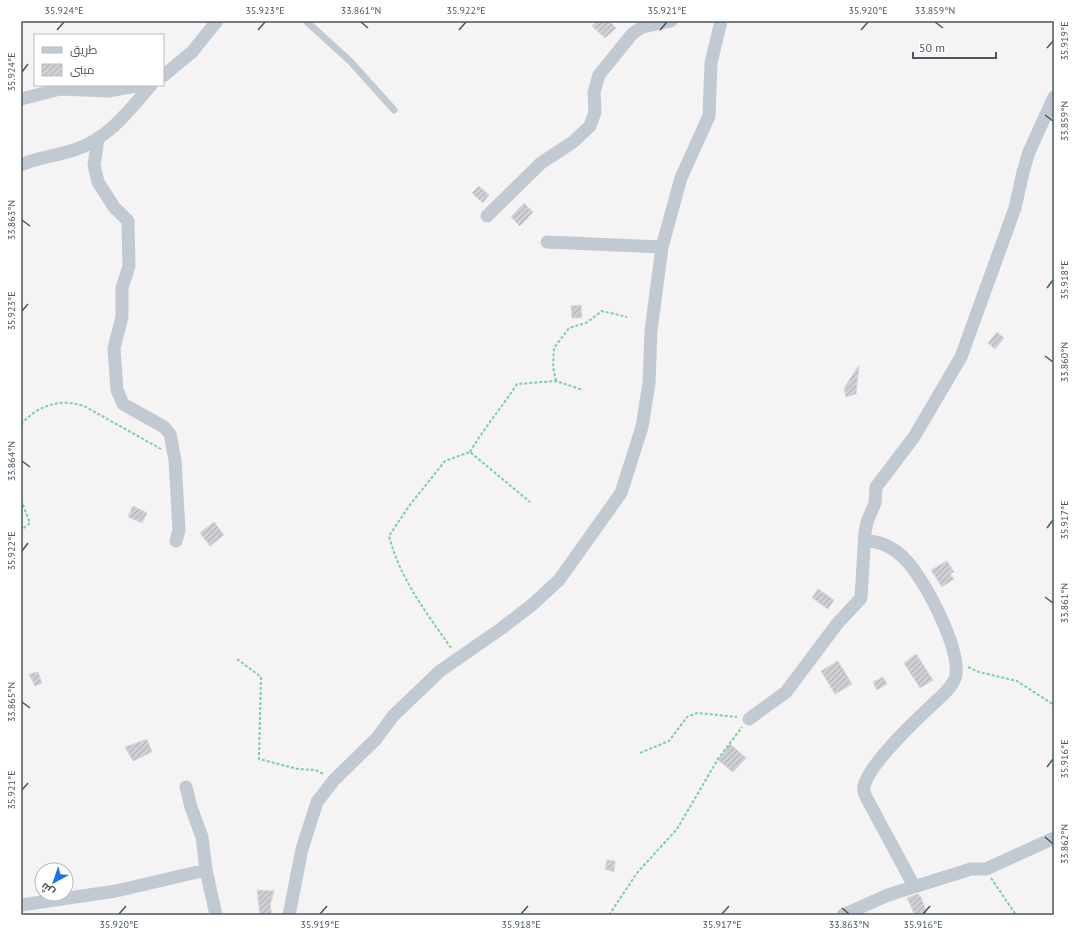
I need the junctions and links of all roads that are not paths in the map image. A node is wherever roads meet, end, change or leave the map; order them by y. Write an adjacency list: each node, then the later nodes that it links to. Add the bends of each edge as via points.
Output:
1 (217, 21): 6 (street, via 192,52)
2 (306, 21): 11 (lane, via 352,62)
3 (671, 21): 14 (street, via 643,27 633,33 599,75 594,92 595,112 590,126 573,142 541,163)
4 (715, 21): 5 (street)
5 (721, 21): 16 (street, via 711,63 709,116 680,178)
6 (164, 75)
7 (136, 86): 10 (street, via 108,91 60,89)
8 (150, 86): 12 (street, via 125,117)
9 (1054, 97): 17 (street, via 1029,152 1015,208 961,357 914,437 876,487 875,503 867,522)
10 (21, 99)
11 (394, 110)
12 (98, 138): 13 (street, via 76,150); 18 (street, via 94,165 98,182 109,201 128,221 129,266 122,288 122,317 114,348 117,390 123,404 168,430 172,438 179,530)
13 (21, 165)
14 (487, 216)
15 (547, 242): 16 (street)
16 (662, 247): 26 (street, via 650,332 649,383 642,427 620,492 559,580 502,628 440,670 334,780 317,802 302,849)
17 (866, 540): 19 (street, via 861,598 832,629 786,692); 23 (street, via 878,541 899,553 912,566 935,605 952,644 955,663 956,675 953,682 943,695 899,736 872,770 864,786 866,797)
18 (176, 541)
19 (749, 719)
20 (186, 787): 22 (street, via 190,807 202,837)
21 (1054, 838): 23 (street, via 986,869 971,869)
22 (206, 870): 24 (street, via 116,891); 25 (street)
23 (914, 886): 27 (street)
24 (21, 905)
25 (216, 915)
26 (289, 915)
27 (843, 915)

